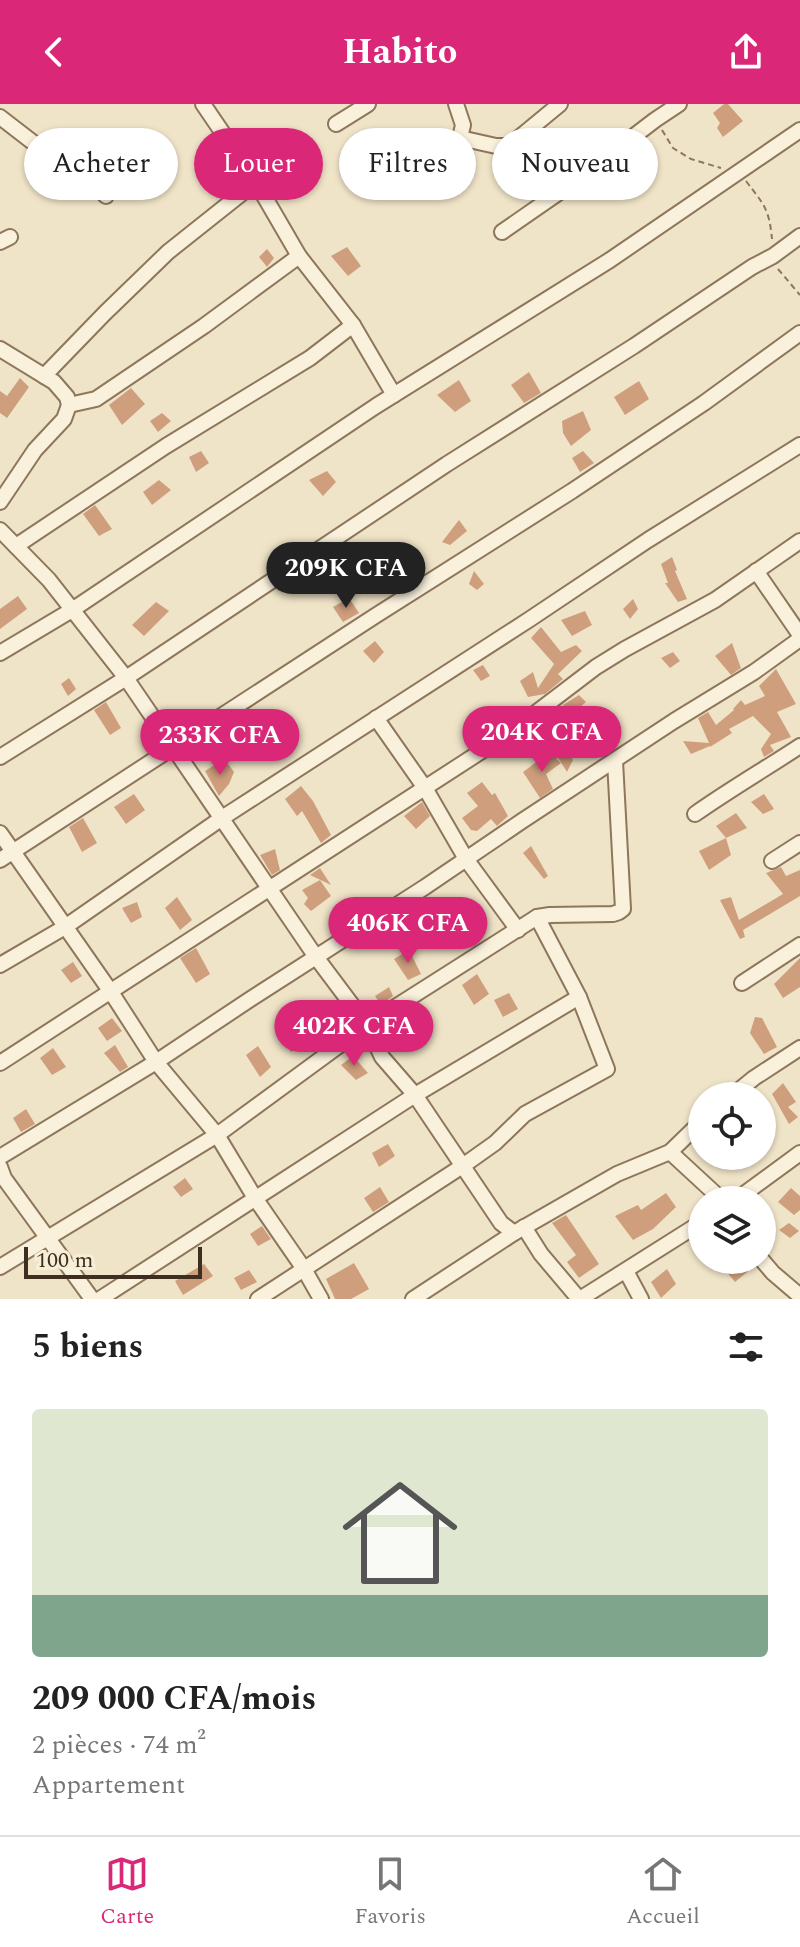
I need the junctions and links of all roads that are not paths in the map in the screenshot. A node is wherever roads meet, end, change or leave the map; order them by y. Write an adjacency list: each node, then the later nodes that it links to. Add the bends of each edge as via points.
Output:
1 (203, 104): 8 (street)
2 (368, 104): 7 (street)
3 (456, 104): 9 (street)
4 (560, 104): 12 (street, via 509,146)
5 (679, 104): 15 (street)
6 (0, 117): 11 (street)
7 (336, 124)
8 (219, 128)
9 (462, 128)
10 (800, 130): 22 (street, via 610,260)
11 (24, 136)
12 (476, 142)
13 (233, 200): 21 (street, via 168,252)
14 (266, 200): 17 (street)
15 (502, 232)
16 (800, 236): 33 (street)
17 (299, 256): 18 (street); 23 (street, via 96,399)
18 (353, 325): 22 (street); 28 (street, via 310,358)
19 (800, 333): 36 (street, via 572,491)
20 (0, 349): 21 (street)
21 (44, 376): 23 (street, via 60,388)
22 (394, 395): 30 (street)
23 (69, 405): 25 (street, via 64,419 35,450)
24 (800, 445): 34 (street)
25 (0, 502)
26 (0, 530): 28 (street)
27 (800, 541): 29 (street)
28 (16, 546): 30 (street)
29 (756, 571): 31 (street); 39 (street, via 596,667)
30 (72, 610): 32 (street); 33 (street)
31 (800, 637): 38 (street)
32 (0, 653)
33 (126, 678): 36 (street); 37 (street)
34 (376, 718): 39 (street); 41 (street)
35 (800, 746): 40 (street)
36 (174, 748): 41 (street); 44 (street)
37 (0, 757)
38 (615, 761): 45 (street); 49 (street, via 623,909 613,914)
39 (425, 788): 45 (street); 48 (street)
40 (695, 814)
41 (222, 818): 48 (street); 50 (street)
42 (0, 833): 44 (street)
43 (800, 843): 47 (street)
44 (13, 852): 46 (street); 50 (street)
45 (466, 859): 51 (street); 53 (street)
46 (0, 860)
47 (772, 861)
48 (270, 888): 53 (street); 56 (street)
49 (537, 917): 51 (street); 57 (street)
50 (65, 927): 54 (street); 56 (street)
51 (518, 930): 58 (street)
52 (800, 945): 55 (street)
53 (316, 957): 58 (street); 60 (street)
54 (0, 965)
55 (742, 983)
56 (111, 992): 60 (street); 61 (street)
57 (579, 997): 63 (street); 69 (street, via 607,1069 525,1114)
58 (367, 1025): 63 (street, via 382,1057); 64 (street)
59 (800, 1048): 62 (street)
60 (156, 1062): 64 (street); 68 (street)
61 (0, 1063)
62 (749, 1082)
63 (415, 1095): 69 (street); 73 (street)
64 (217, 1135): 73 (street); 76 (street)
65 (688, 1135): 66 (street)
66 (670, 1152): 71 (street); 74 (street, via 617,1174)
67 (800, 1153): 72 (street)
68 (0, 1157)
69 (464, 1165): 74 (street, via 501,1223); 78 (street)
70 (0, 1167): 76 (street)
71 (707, 1186)
72 (755, 1186)
73 (255, 1198): 78 (street); 83 (street)
74 (519, 1230): 86 (street); 87 (street)
75 (688, 1231): 79 (street)
76 (46, 1237): 77 (street); 82 (street)
77 (0, 1267)
78 (304, 1269): 84 (street); 85 (street)
79 (626, 1271): 87 (street); 88 (street)
80 (774, 1274): 81 (street)
81 (800, 1296)
82 (92, 1299)
83 (100, 1299)
84 (258, 1299)
85 (321, 1299)
86 (413, 1299)
87 (580, 1299)
88 (641, 1299)

